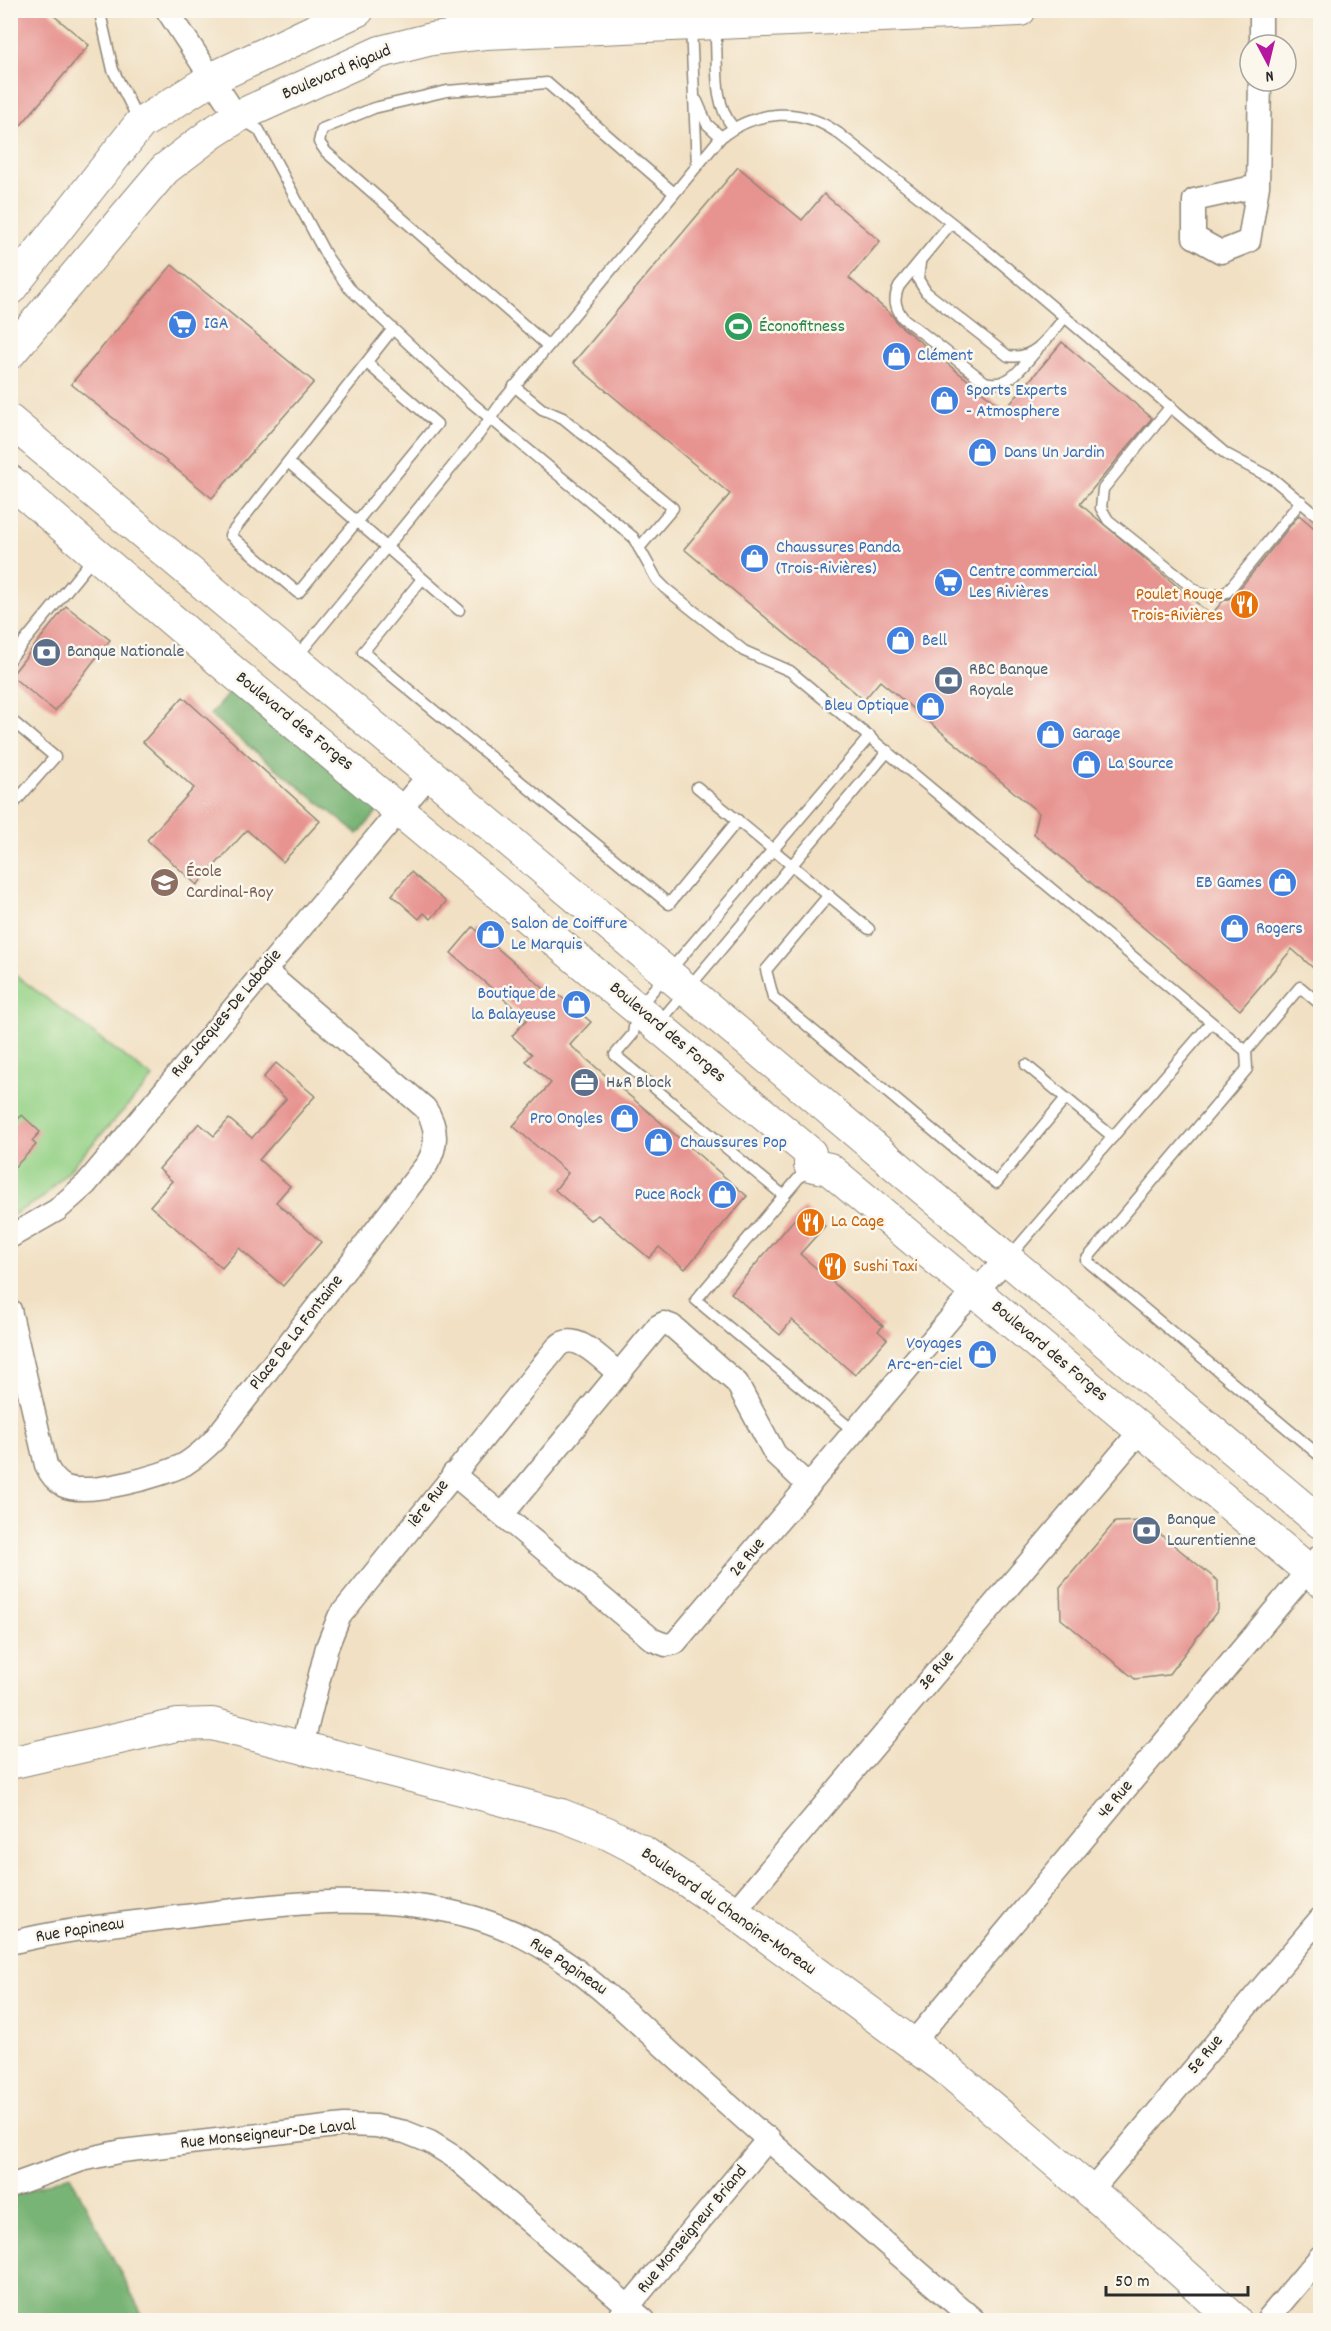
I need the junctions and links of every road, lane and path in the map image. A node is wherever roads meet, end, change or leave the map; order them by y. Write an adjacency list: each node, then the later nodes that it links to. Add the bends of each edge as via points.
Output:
1 (96, 10): 12 (lane, via 100,13 113,70)
2 (167, 10): 8 (street)
3 (358, 10): 8 (main road)
4 (1020, 10): 6 (main road, Boulevard Rigaud)
5 (1261, 10): 7 (street)
6 (703, 18): 9 (lane); 11 (main road, Boulevard Rigaud, via 432,39 380,52); 13 (lane, via 724,117)
7 (1261, 33)
8 (211, 79): 11 (street); 12 (main road)
9 (695, 92): 14 (lane, via 703,117); 15 (lane)
10 (1260, 93): 16 (street)
11 (237, 117): 22 (lane, via 259,130 338,274); 25 (main road, Boulevard Rigaud, via 165,169)
12 (140, 124): 20 (main road)
13 (733, 127): 14 (lane); 18 (lane, via 777,114 816,118)
14 (721, 137): 15 (lane)
15 (697, 166): 17 (lane)
16 (1258, 186)
17 (674, 193): 23 (lane); 23 (lane, via 547,83 447,91 374,108 322,129 319,142 326,152)
18 (951, 223): 19 (lane); 21 (lane)
19 (921, 260): 24 (lane, via 918,279 926,291 1003,354 1019,358); 24 (lane, via 899,286 895,295 897,310 980,380 991,384 1006,382)
20 (10, 289)
21 (1065, 317): 24 (lane); 28 (lane)
22 (392, 330): 26 (lane); 29 (lane)
23 (548, 346): 27 (lane)
24 (1037, 350)
25 (10, 353)
26 (368, 363): 31 (lane); 35 (lane, via 437,424)
27 (514, 386): 29 (lane); 37 (lane, via 542,410 563,418 673,508)
28 (1171, 406): 33 (lane, via 1232,459 1264,474); 33 (lane, via 1103,489 1101,508 1108,520 1199,593 1213,596 1227,592)
29 (491, 418): 36 (lane); 37 (lane, via 633,537)
30 (10, 421): 42 (main road)
31 (288, 462): 35 (lane); 35 (lane, via 230,535 298,593)
32 (10, 480): 38 (main road, Boulevard des Forges)
33 (1301, 501): 34 (lane)
34 (1320, 518)
35 (358, 521): 36 (lane)
36 (387, 547): 39 (lane); 42 (lane)
37 (639, 548): 44 (lane, via 666,589 744,651 790,671)
38 (97, 554): 41 (lane); 49 (main road, Boulevard des Forges)
39 (422, 579): 40 (lane); 50 (lane, via 363,652 669,904)
40 (459, 610)
41 (10, 659)
42 (294, 660): 46 (main road)
43 (10, 719): 48 (lane, via 55,757)
44 (870, 736): 45 (lane); 51 (lane)
45 (888, 751): 52 (lane); 59 (lane)
46 (430, 774): 49 (street, Rue Jacques-De Labadie); 56 (main road)
47 (697, 787): 50 (lane)
48 (10, 808)
49 (400, 809): 55 (street, Rue Jacques-De Labadie); 58 (main road, Boulevard des Forges)
50 (738, 820): 51 (lane)
51 (773, 850): 52 (lane); 56 (lane)
52 (792, 865): 53 (lane); 56 (lane)
53 (829, 895): 54 (lane); 62 (lane, via 766,970 773,997 996,1183)
54 (869, 929)
55 (264, 970): 66 (street, Rue Jacques-De Labadie, via 77,1193 50,1215); 69 (street, Place De La Fontaine, via 425,1108 436,1135 427,1164 214,1440 195,1458 174,1469 89,1489 72,1488 56,1481 46,1465)
56 (677, 981): 58 (lane); 58 (lane); 67 (main road)
57 (1320, 1004): 60 (lane, via 1300,987)
58 (642, 1022): 64 (main road, Boulevard des Forges, via 810,1153); 65 (lane, via 615,1055)
59 (1212, 1023): 60 (lane); 63 (lane)
60 (1246, 1051): 73 (lane, via 1247,1069 1086,1260)
61 (1026, 1065): 62 (lane)
62 (1066, 1098): 63 (lane)
63 (1113, 1137): 67 (lane)
64 (810, 1165): 65 (lane); 68 (main road, Boulevard des Forges, via 829,1169)
65 (784, 1196): 72 (lane, via 696,1300)
66 (10, 1237)
67 (1007, 1259): 68 (street, 2e Rue); 77 (main road)
68 (976, 1291): 71 (main road, Boulevard des Forges); 72 (street, 2e Rue)
69 (10, 1310)
70 (619, 1374): 74 (street, 1ère Rue, via 581,1344 571,1340 561,1343); 75 (street, via 658,1326 669,1324 737,1383 778,1458); 76 (street)
71 (1141, 1430): 78 (main road, Boulevard des Forges); 81 (street, 3e Rue)
72 (855, 1432): 75 (street, 2e Rue)
73 (1320, 1456)
74 (453, 1474): 76 (street, 2e Rue); 79 (street, 1ère Rue, via 339,1617 327,1647)
75 (809, 1486): 76 (street, 2e Rue, via 679,1640 666,1645 653,1640)
76 (503, 1514)
77 (1320, 1522)
78 (1317, 1568): 84 (street, 4e Rue)
79 (302, 1746): 80 (main road, Boulevard du Chanoine-Moreau, via 224,1726 190,1723); 81 (main road, Boulevard du Chanoine-Moreau, via 593,1826 640,1850)
80 (10, 1763)
81 (734, 1912): 84 (main road, Boulevard du Chanoine-Moreau)
82 (1320, 1919): 87 (street, 5e Rue)
83 (10, 1943): 85 (street, Rue Papineau, via 82,1929 326,1901 389,1902 478,1918 528,1939 588,1977)
84 (912, 2044): 87 (main road, Boulevard du Chanoine-Moreau)
85 (769, 2138): 89 (street, Rue Monseigneur Briand); 90 (street, Rue Papineau)
86 (10, 2186): 89 (street, Rue Monseigneur-De Laval, via 82,2160 122,2151 344,2126 391,2128 418,2136 454,2157)
87 (1091, 2191): 91 (main road, Boulevard du Chanoine-Moreau)
88 (1320, 2257): 92 (street)
89 (630, 2316)
90 (974, 2320)
91 (1235, 2320)
92 (1267, 2320)

